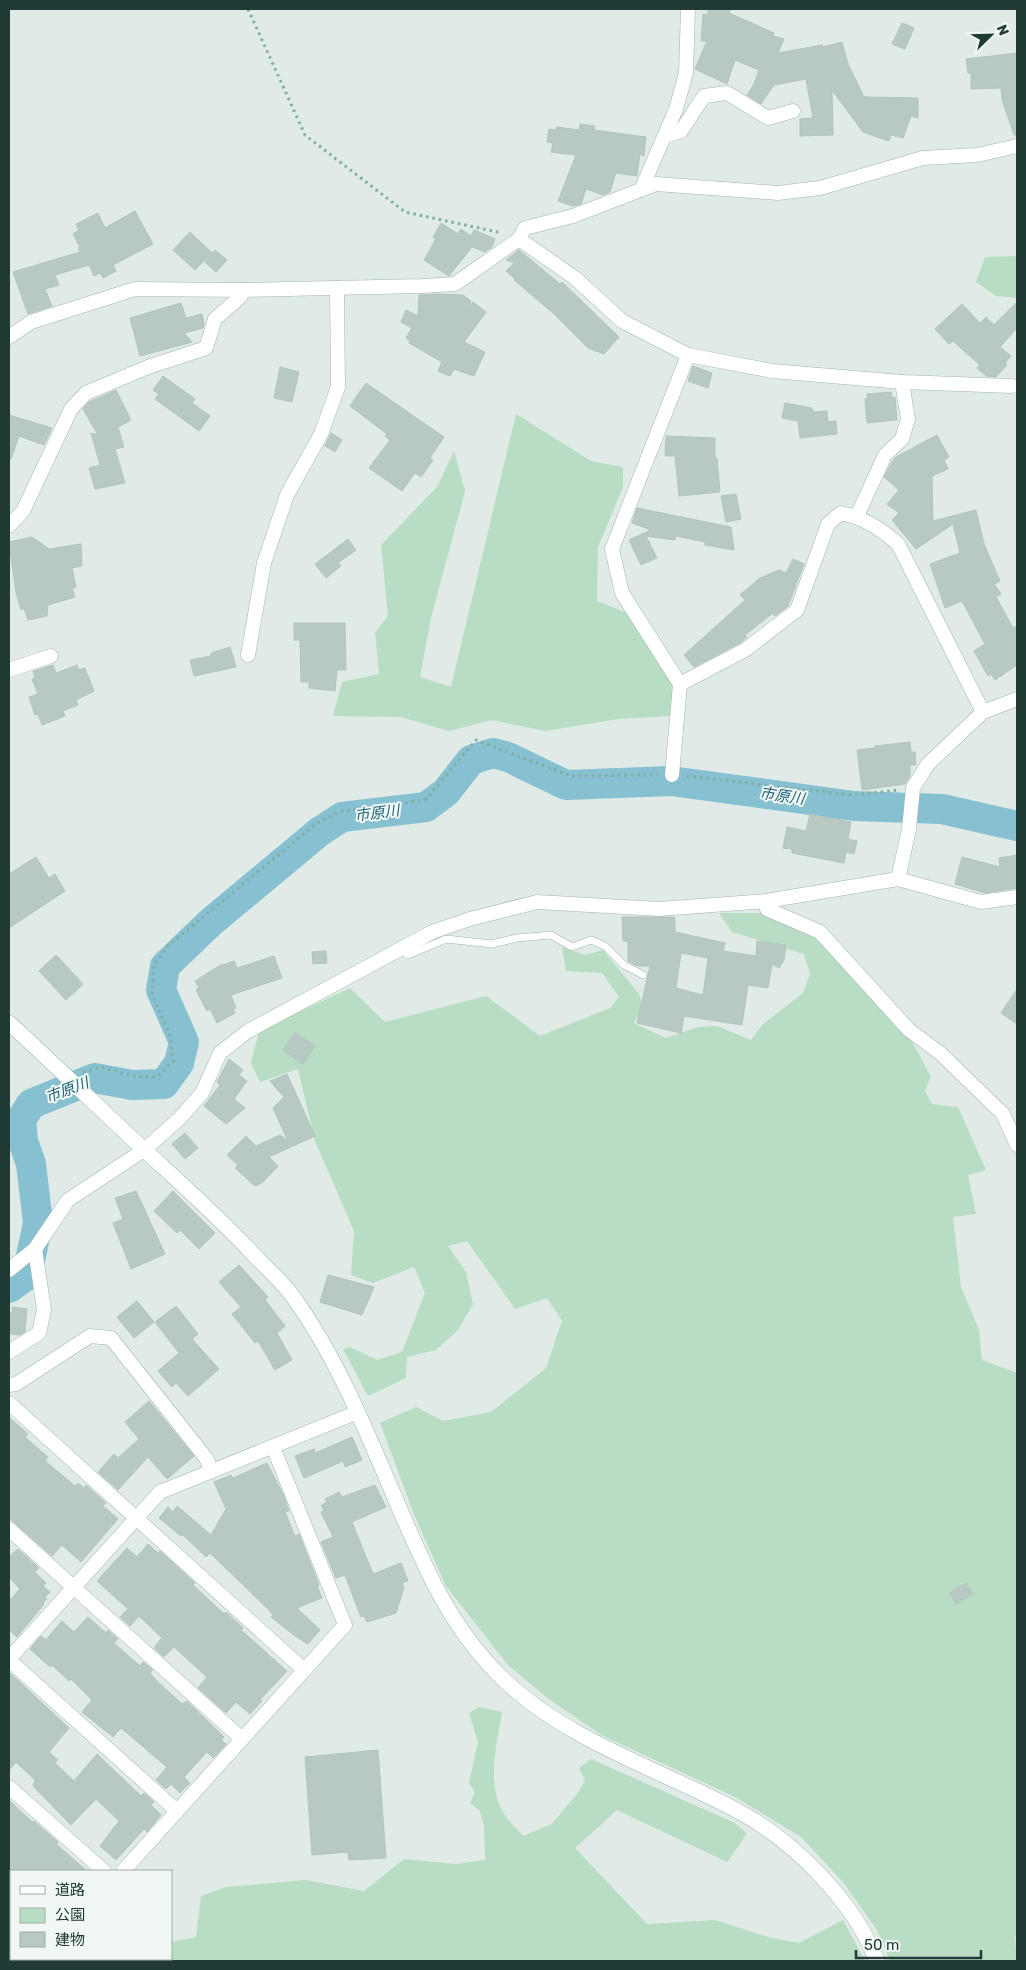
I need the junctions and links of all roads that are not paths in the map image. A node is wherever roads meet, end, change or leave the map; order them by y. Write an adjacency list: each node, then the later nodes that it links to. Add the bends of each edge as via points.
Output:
1 (688, 9): 3 (street, via 686,73)
2 (793, 111): 3 (street, via 768,118 727,93 704,96 681,131)
3 (666, 136): 5 (street)
4 (1017, 146): 5 (street, via 977,155 923,158 820,188 778,194 656,184)
5 (642, 190): 6 (street, via 573,216 525,228)
6 (519, 239): 7 (street, via 455,284); 10 (street, via 574,278 622,321)
7 (337, 288): 8 (street); 15 (street, via 338,388 321,434 287,495 264,563)
8 (244, 290): 9 (street, via 135,289 31,322); 14 (street, via 216,319 206,348 86,392 71,409 23,511)
9 (9, 336)
10 (688, 355): 11 (street, via 772,370); 18 (street, via 612,549 622,592)
11 (902, 382): 12 (street); 13 (street, via 908,419 902,439 885,455)
12 (1012, 386)
13 (857, 516): 18 (street, via 841,513 828,524 796,610 745,650); 20 (street, via 878,526 898,544)
14 (9, 526)
15 (248, 655)
16 (51, 656): 17 (street)
17 (9, 670)
18 (680, 684): 21 (street)
19 (1017, 699): 20 (street)
20 (983, 712): 22 (street, via 928,764 913,788 909,829)
21 (672, 775)
22 (898, 879): 23 (street, via 981,902); 24 (street)
23 (1017, 897)
24 (766, 901): 25 (street, via 659,909 537,902 455,924); 28 (street, via 767,909 820,932 910,1030 940,1053 1003,1114)
25 (400, 949): 26 (lane, via 408,955 446,939 492,944 551,935 572,947 591,940 605,946 624,966); 29 (street, via 248,1031 220,1053 202,1093)
26 (643, 975)
27 (9, 1023): 29 (street)
28 (1017, 1145)
29 (144, 1150): 30 (street, via 68,1200); 35 (street, via 224,1223 293,1297)
30 (35, 1249): 31 (street); 32 (street, via 44,1310 39,1333)
31 (9, 1270)
32 (9, 1352)
33 (9, 1386): 37 (street, via 90,1336 111,1338 206,1458)
34 (9, 1403): 38 (street)
35 (358, 1412): 36 (street); 48 (street, via 428,1575 456,1624 501,1677 538,1709 574,1732 740,1812 796,1852 839,1895 869,1940)
36 (273, 1447): 37 (street); 42 (street, via 345,1625)
37 (212, 1471): 38 (street, via 160,1492)
38 (136, 1519): 40 (street); 42 (street)
39 (9, 1529): 40 (street)
40 (73, 1588): 41 (street); 43 (street)
41 (9, 1659): 45 (street)
42 (304, 1670): 43 (street)
43 (242, 1739): 45 (street)
44 (9, 1787): 46 (street)
45 (177, 1812): 47 (street)
46 (103, 1870)
47 (124, 1870)
48 (877, 1961)

